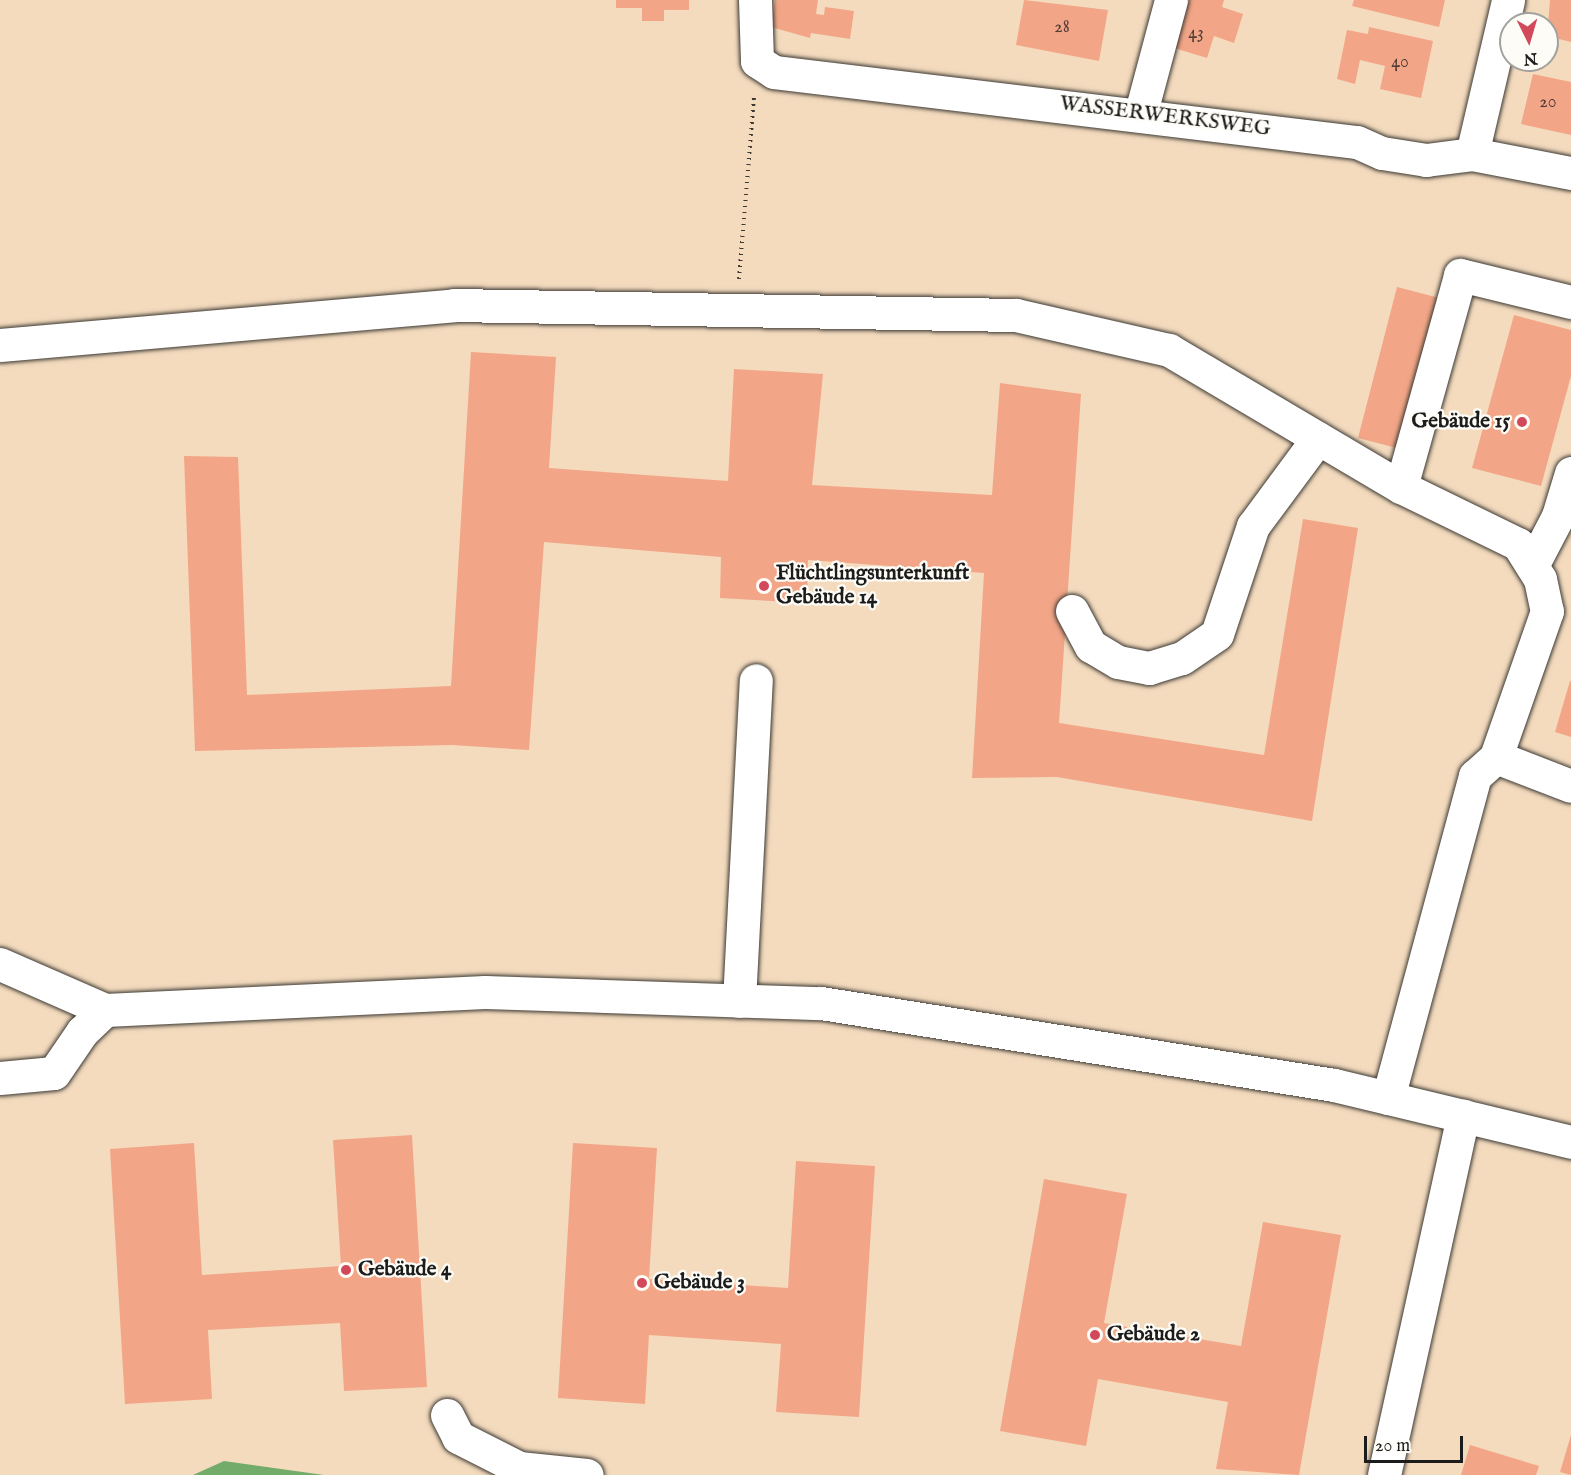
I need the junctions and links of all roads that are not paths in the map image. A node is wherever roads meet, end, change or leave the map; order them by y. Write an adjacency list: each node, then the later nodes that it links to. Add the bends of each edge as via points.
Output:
1 (755, 0): 4 (street, WASSERWERKSWEG, via 757,61 774,72)
2 (1172, 0): 4 (street)
3 (1508, 0): 5 (street)
4 (1141, 112): 5 (street, WASSERWERKSWEG, via 1358,142 1382,153 1426,160)
5 (1472, 154): 6 (street, WASSERWERKSWEG)
6 (1571, 173)
7 (1571, 302): 11 (street, via 1460,276)
8 (0, 345): 9 (street, via 454,305 1027,318 1169,350)
9 (1318, 438): 11 (street); 13 (street, via 1253,526 1217,634 1182,658 1149,668 1118,662 1091,646)
10 (1571, 473): 12 (street, via 1558,516)
11 (1401, 487): 12 (street, via 1518,544)
12 (1532, 566): 15 (street, via 1547,611)
13 (1072, 611)
14 (756, 680): 18 (street)
15 (1496, 757): 16 (street); 21 (street, via 1475,776)
16 (1571, 786)
17 (0, 964): 19 (street)
18 (739, 1001): 19 (street, via 485,992); 21 (street, via 821,1003)
19 (105, 1010): 20 (street, via 82,1032 54,1073)
20 (0, 1078)
21 (1388, 1098): 22 (street)
22 (1463, 1116): 23 (street); 26 (street)
23 (1571, 1142)
24 (447, 1415): 25 (street, via 458,1437 519,1468)
25 (587, 1475)
26 (1384, 1475)

